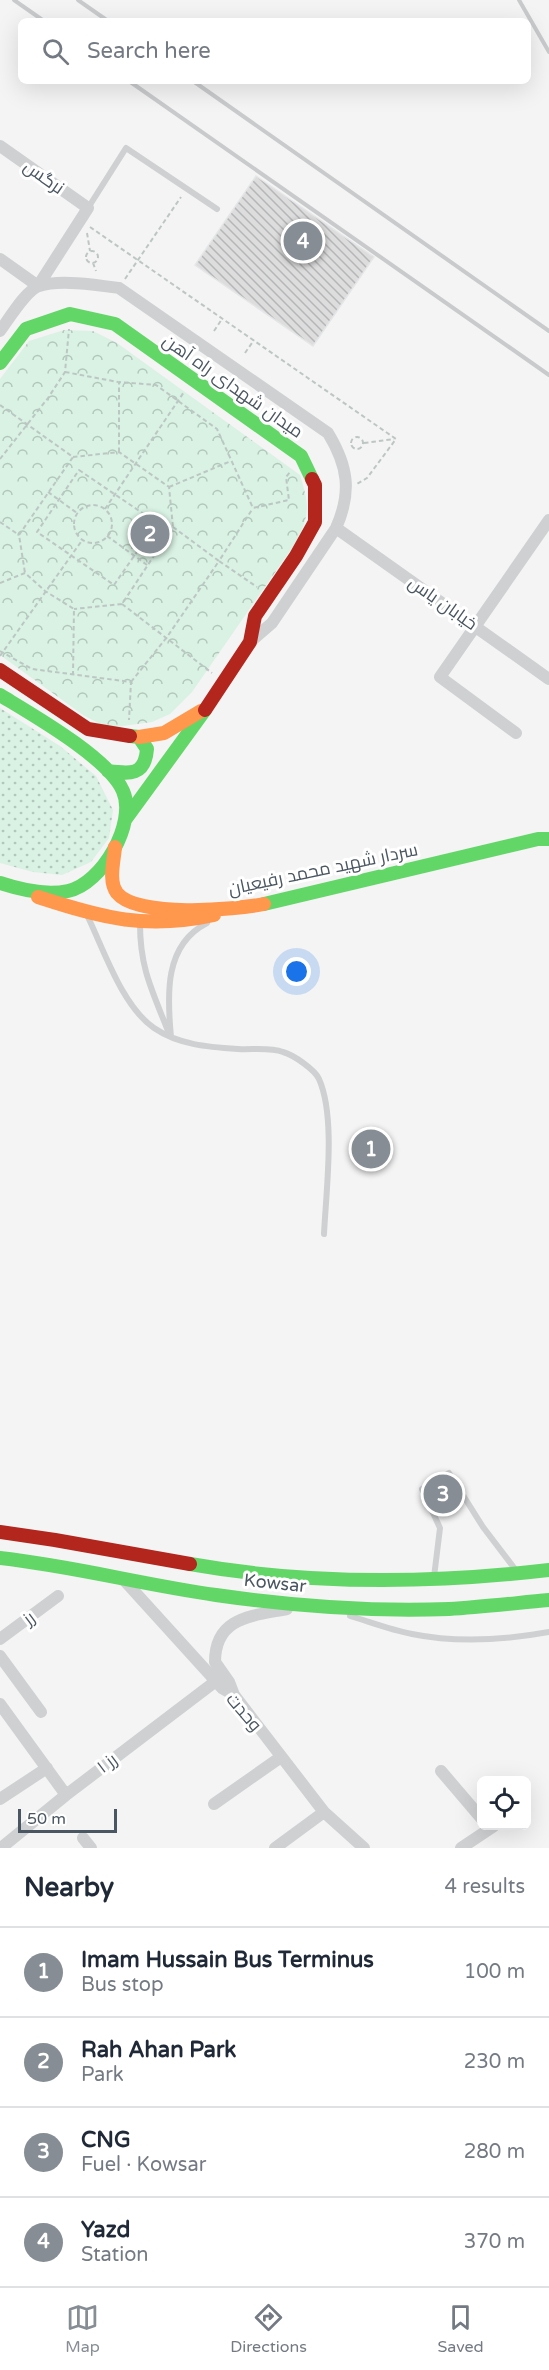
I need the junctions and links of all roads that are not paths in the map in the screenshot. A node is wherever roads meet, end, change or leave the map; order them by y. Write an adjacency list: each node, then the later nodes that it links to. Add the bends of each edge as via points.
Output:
1 (0, 146): 2 (street, نرگس)
2 (88, 208): 3 (lane, via 126,148); 5 (street)
3 (217, 209)
4 (0, 259): 5 (street)
5 (38, 286): 6 (street); 9 (street, via 85,283 119,288 328,433 344,468 347,490)
6 (0, 331)
7 (0, 363): 11 (main road, میدان شهدای راه آهن, via 26,329 70,314 115,324 301,456 315,484 315,522 255,616)
8 (549, 520): 10 (street)
9 (336, 528): 10 (street, خیابان یاس); 11 (street, via 272,623)
10 (474, 626): 13 (street, خیابان یاس); 16 (street, via 440,677)
11 (250, 642): 15 (main road, میدان شهدای راه آهن)
12 (0, 670): 17 (main road, via 88,729)
13 (549, 679)
14 (0, 695): 18 (main road)
15 (207, 707): 17 (main road, via 164,733); 19 (main road, میدان شهدای راه آهن)
16 (516, 733)
17 (134, 736): 18 (main road, via 147,749 144,765 137,772)
18 (108, 771): 19 (main road, via 123,791)
19 (125, 820): 21 (main road)
20 (549, 839): 23 (main road, سردار شهید محمد رفیعیان)
21 (116, 847): 22 (main road, via 96,876 76,889 54,893); 23 (main road, سردار شهید محمد رفیعیان, via 114,886 128,901 178,909)
22 (3, 884): 24 (main road)
23 (234, 910): 25 (main road, via 174,924); 26 (lane, via 195,930 178,950 168,1002)
24 (86, 913): 25 (main road); 26 (lane, via 126,996 154,1028)
25 (140, 924): 26 (lane, via 145,974)
26 (171, 1037): 27 (lane, via 198,1046 283,1052 319,1078 329,1116)
27 (324, 1234)
28 (0, 1532): 33 (main road, Kowsar, via 223,1569 312,1579)
29 (0, 1558): 32 (main road, Kowsar)
30 (549, 1570): 31 (main road, Kowsar)
31 (518, 1574): 33 (main road, Kowsar); 33 (lane, via 450,1473 422,1489 440,1528)
32 (122, 1577): 36 (main road, Kowsar, via 216,1595); 40 (street, وحدت)
33 (434, 1581)
34 (58, 1596): 38 (street, رز)
35 (549, 1600): 36 (main road, Kowsar, via 481,1607)
36 (312, 1605): 37 (lane, via 412,1634 453,1640); 41 (street, via 244,1617 226,1628 218,1640 215,1662)
37 (549, 1632)
38 (0, 1639)
39 (0, 1656): 43 (street)
40 (216, 1681): 41 (street, وحدت); 47 (street, رز ۱)
41 (234, 1695): 44 (street, وحدت)
42 (0, 1704): 45 (street)
43 (41, 1712)
44 (281, 1757): 49 (street); 50 (street, وحدت)
45 (47, 1768): 47 (street); 48 (street)
46 (441, 1772): 51 (street)
47 (66, 1795): 54 (street, رز ۱)
48 (0, 1799)
49 (214, 1804)
50 (324, 1812): 53 (street); 56 (street, وحدت)
51 (477, 1813)
52 (482, 1830): 57 (street)
53 (290, 1844): 55 (street)
54 (1, 1848)
55 (275, 1848)
56 (364, 1848)
57 (461, 1848)

